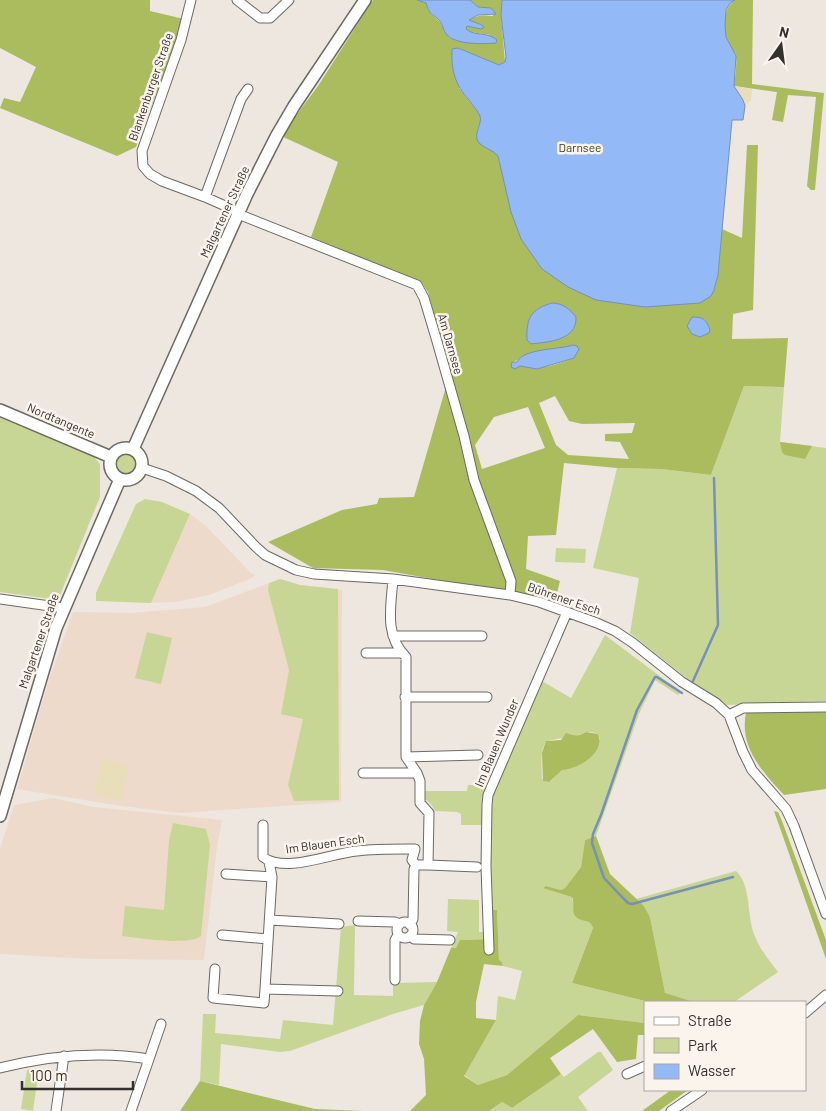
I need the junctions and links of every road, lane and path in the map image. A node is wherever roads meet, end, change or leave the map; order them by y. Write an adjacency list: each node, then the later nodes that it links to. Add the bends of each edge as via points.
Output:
1 (191, 0): 6 (street, Blankenburger Straße, via 181,40 142,151 143,166 162,181)
2 (237, 0): 3 (street, via 260,18 270,18)
3 (289, 0)
4 (365, 0): 7 (street, Malgartener Straße, via 281,128)
5 (248, 89): 6 (street, via 241,99)
6 (205, 197): 7 (street, Blankenburger Straße)
7 (239, 213): 9 (street, Malgartener Straße); 14 (street, Am Darnsee, via 417,285 436,338 474,480 511,580)
8 (0, 410): 10 (street, Nordtangente)
9 (133, 449): 10 (street, via 118,450); 11 (street, via 141,456)
10 (112, 457): 12 (street, via 111,470)
11 (142, 468): 12 (street, via 134,478); 13 (street, Bührener Esch, via 196,490 219,508 255,546 281,564 314,574)
12 (120, 479): 16 (street, Malgartener Straße)
13 (393, 579): 14 (street, Bührener Esch); 18 (street, via 389,624)
14 (510, 595): 17 (street, Bührener Esch)
15 (0, 599): 16 (street)
16 (64, 608): 30 (street, Malgartener Straße)
17 (567, 612): 25 (street, Bührener Esch, via 615,631); 51 (street, Im Blauen Wunder, via 488,795)
18 (393, 636): 19 (street); 21 (street)
19 (482, 636)
20 (366, 653): 21 (street)
21 (402, 653): 22 (street, via 406,657)
22 (405, 696): 23 (street); 27 (street)
23 (487, 697)
24 (826, 706): 25 (street, via 743,708)
25 (730, 715): 40 (street, via 752,770 786,809)
26 (478, 755): 27 (street)
27 (406, 757): 29 (street)
28 (363, 773): 29 (street)
29 (417, 773): 32 (street, via 420,803 429,813)
30 (0, 816)
31 (263, 824): 34 (street, Im Blauen Esch, via 263,857)
32 (427, 848): 33 (street, Im Blauen Esch); 36 (street)
33 (415, 849): 34 (street, Im Blauen Esch, via 355,851 290,863); 35 (street, via 412,860)
34 (269, 862): 39 (street, Im Blauen Esch)
35 (416, 865): 36 (street); 45 (street)
36 (428, 865): 37 (street)
37 (477, 867)
38 (226, 874): 39 (street)
39 (272, 877): 41 (street, Im Blauen Esch)
40 (826, 914)
41 (270, 920): 43 (street); 49 (street, Im Blauen Esch)
42 (358, 921): 44 (street)
43 (339, 924)
44 (400, 924): 45 (street); 47 (street)
45 (410, 925): 48 (street)
46 (222, 935): 49 (street)
47 (398, 935): 48 (street); 53 (street)
48 (410, 936): 50 (street, via 414,939)
49 (268, 939): 54 (street, Im Blauen Esch)
50 (450, 940)
51 (489, 950)
52 (215, 969): 54 (street, via 213,998 264,1003)
53 (394, 980)
54 (265, 989): 55 (street)
55 (338, 992)
56 (826, 995): 57 (street)
57 (806, 1012)
58 (161, 1024): 60 (street)
59 (64, 1056): 60 (street); 62 (street); 65 (street)
60 (149, 1059): 66 (street)
61 (644, 1066): 63 (street)
62 (0, 1068)
63 (627, 1074)
64 (695, 1092): 67 (street)
65 (56, 1111)
66 (131, 1111)
67 (671, 1111)

